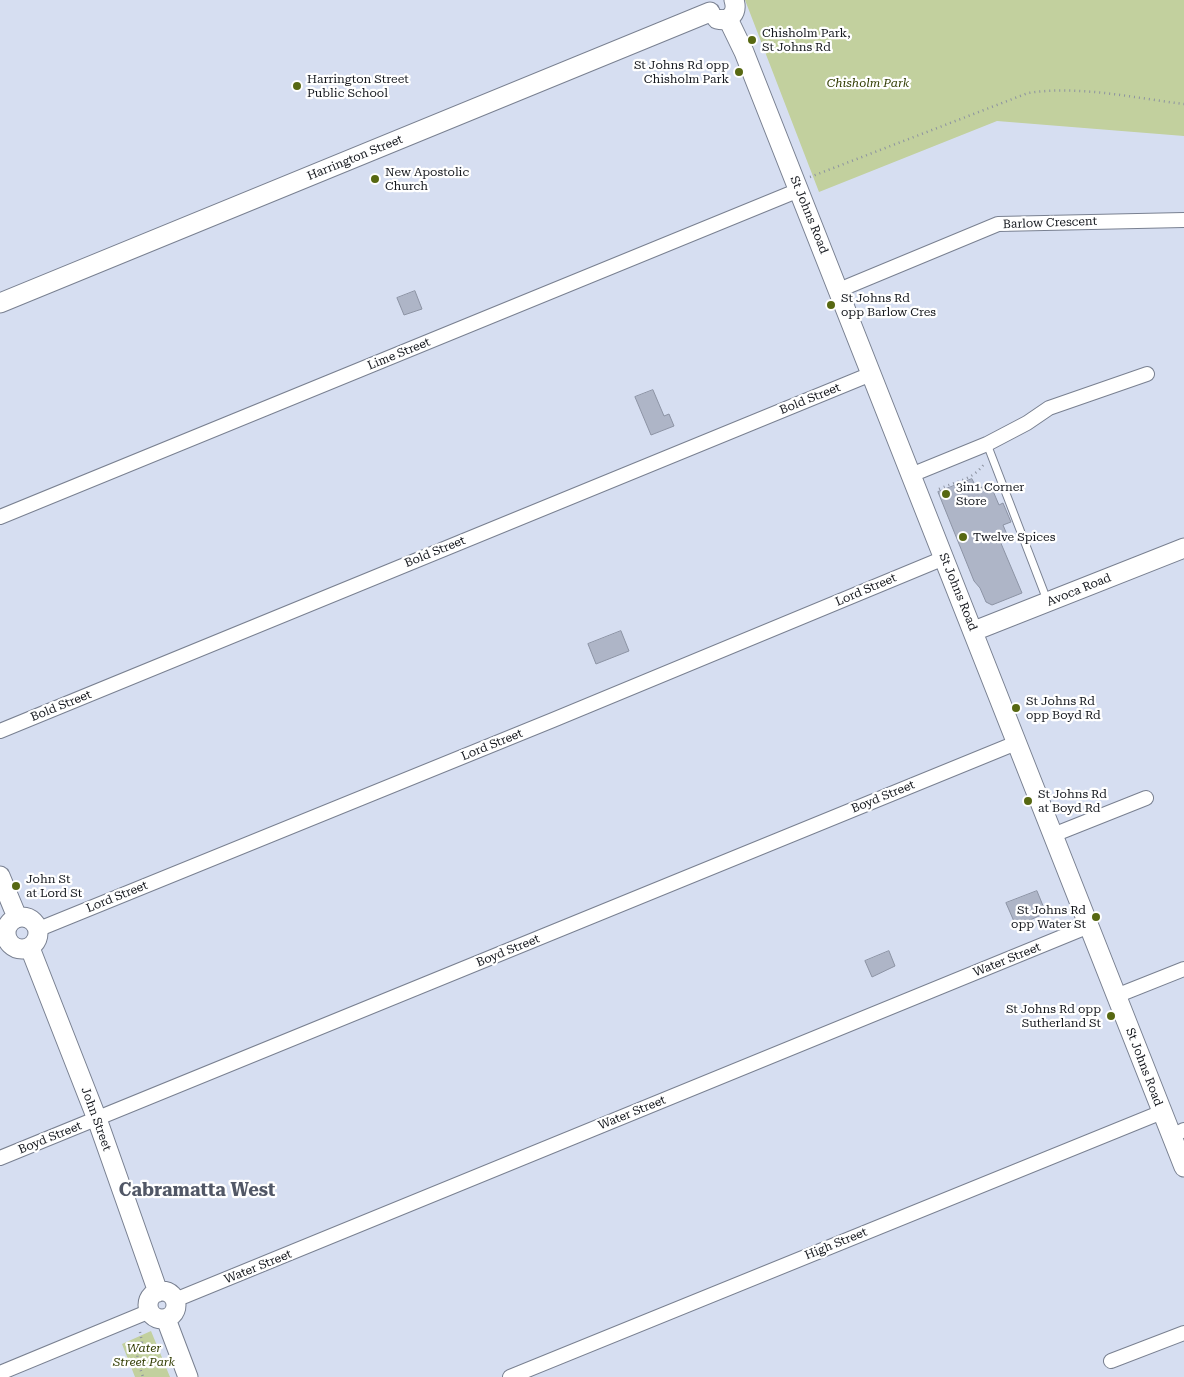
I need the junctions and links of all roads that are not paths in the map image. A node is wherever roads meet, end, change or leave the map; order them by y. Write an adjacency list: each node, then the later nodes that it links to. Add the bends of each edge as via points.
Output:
1 (734, 0): 3 (main road, via 736,9)
2 (710, 6): 3 (main road, via 716,18); 7 (main road, Harrington Street)
3 (728, 19): 4 (main road, St Johns Road)
4 (804, 184): 6 (main road, St Johns Road); 12 (street, Lime Street)
5 (1184, 220): 6 (street, Barlow Crescent, via 998,224)
6 (839, 290): 8 (main road, St Johns Road)
7 (0, 302)
8 (871, 374): 11 (main road, St Johns Road); 17 (street, Bold Street)
9 (1147, 374): 10 (street, via 1049,408)
10 (986, 444): 11 (street); 15 (lane)
11 (911, 475): 14 (main road, St Johns Road)
12 (0, 517)
13 (1184, 548): 15 (main road, Avoca Road)
14 (944, 558): 16 (main road, St Johns Road); 24 (street, Lord Street)
15 (1048, 602): 16 (main road, Avoca Road)
16 (974, 632): 18 (main road, St Johns Road)
17 (0, 731)
18 (1016, 743): 20 (main road, St Johns Road); 30 (street, Boyd Street)
19 (1146, 798): 20 (street)
20 (1053, 835): 23 (main road, St Johns Road)
21 (0, 876): 22 (main road)
22 (17, 917): 24 (main road, via 29,918); 25 (main road, via 6,929)
23 (1089, 926): 28 (main road, St Johns Road); 35 (street, Water Street)
24 (38, 929): 26 (main road, via 37,940)
25 (4, 943): 26 (main road, via 15,948)
26 (30, 948): 30 (main road, John Street)
27 (1184, 969): 28 (street)
28 (1116, 996): 29 (main road, St Johns Road)
29 (1162, 1112): 31 (main road, St Johns Road); 41 (street, High Street)
30 (97, 1119): 32 (street, Boyd Street); 34 (main road, John Street)
31 (1178, 1133): 33 (main road, St Johns Road)
32 (0, 1158)
33 (1184, 1167)
34 (158, 1292): 35 (main road, via 170,1293); 36 (main road, via 149,1300)
35 (176, 1300): 36 (main road, via 174,1313)
36 (158, 1315): 39 (street); 40 (main road)
37 (1184, 1333): 38 (street)
38 (1111, 1361)
39 (0, 1373)
40 (188, 1377)
41 (510, 1377)

